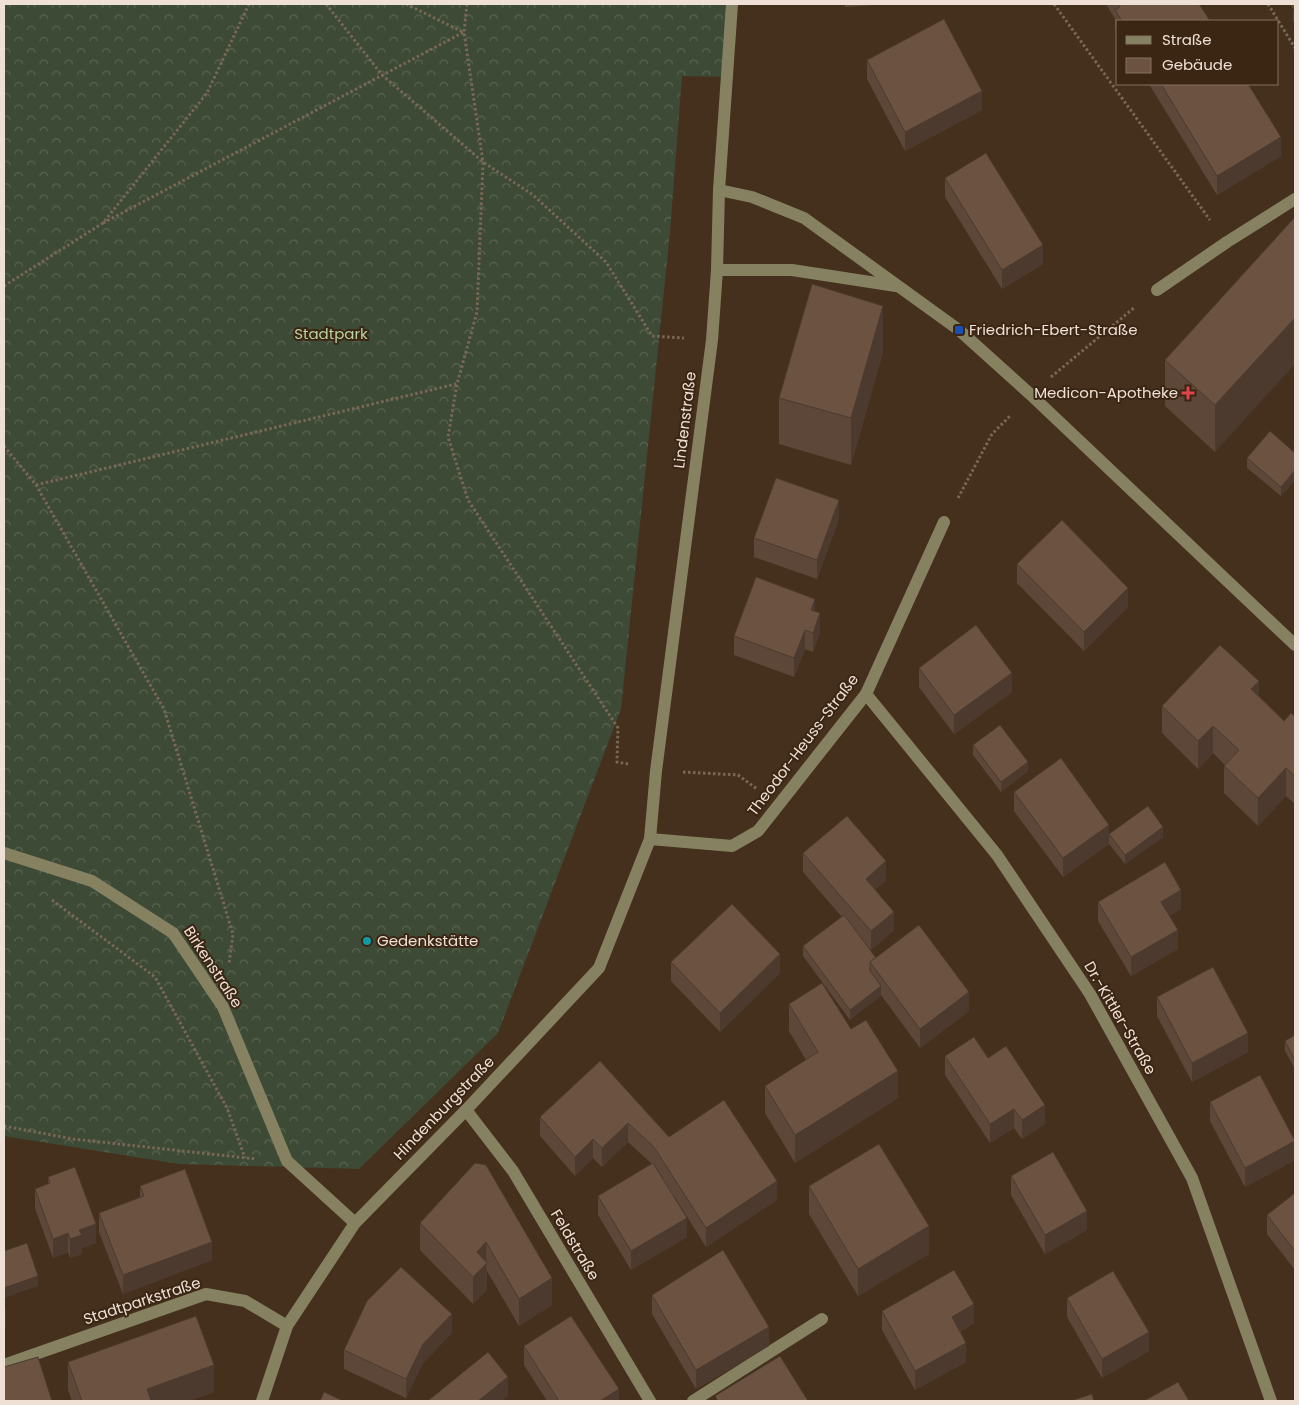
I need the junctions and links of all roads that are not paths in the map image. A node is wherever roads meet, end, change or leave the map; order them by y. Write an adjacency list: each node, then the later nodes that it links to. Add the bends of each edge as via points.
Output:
1 (732, 4): 2 (street, Lindenstraße)
2 (719, 190): 4 (street, Lindenstraße); 5 (street, via 752,197 804,218)
3 (1295, 199): 6 (street)
4 (717, 270): 5 (street, via 792,270); 10 (street, Lindenstraße, via 712,340)
5 (898, 286): 8 (street, via 959,330 1030,394)
6 (1157, 290)
7 (944, 522): 9 (street, Theodor-Heuss-Straße)
8 (1295, 645)
9 (866, 694): 10 (street, Theodor-Heuss-Straße, via 758,832 732,846); 20 (street, Dr.-Kittler-Straße, via 996,855 1090,994 1192,1178)
10 (650, 839): 12 (street, Hindenburgstraße, via 599,968)
11 (4, 853): 13 (street, Birkenstraße, via 92,881 173,933 223,1007 287,1161)
12 (466, 1110): 13 (street, Hindenburgstraße); 18 (street, Feldstraße, via 513,1171)
13 (355, 1223): 15 (street, Hindenburgstraße)
14 (822, 1319): 19 (street)
15 (287, 1326): 16 (street, Stadtparkstraße, via 245,1301 206,1294); 17 (street, Hindenburgstraße)
16 (4, 1365)
17 (262, 1401)
18 (650, 1401)
19 (693, 1401)
20 (1271, 1401)

